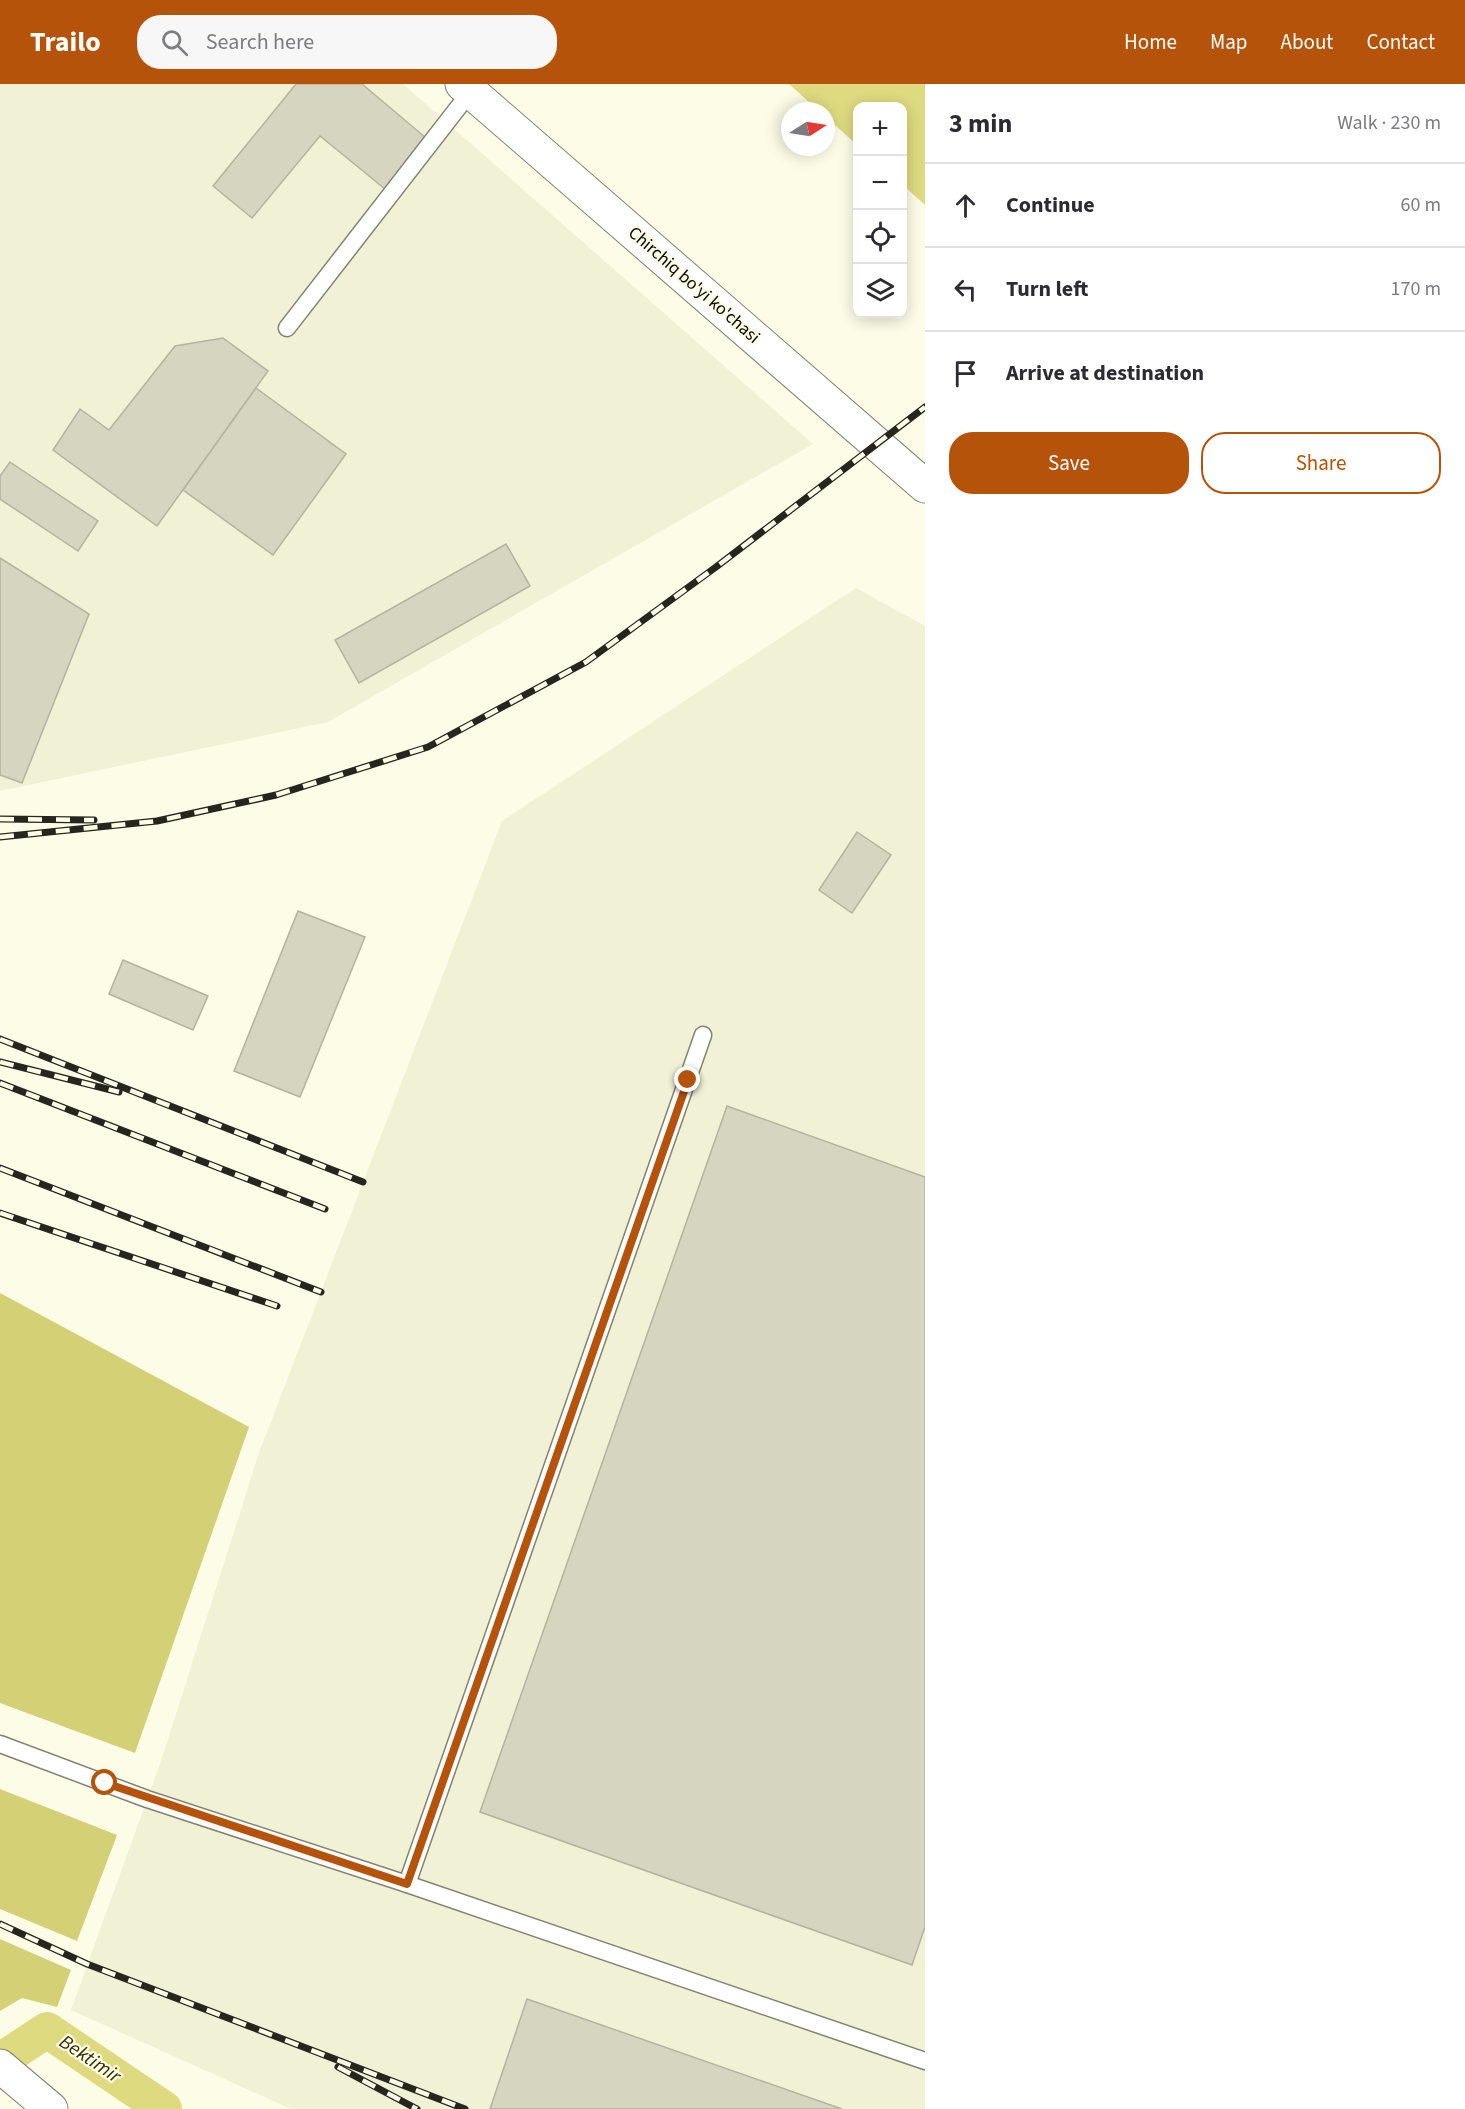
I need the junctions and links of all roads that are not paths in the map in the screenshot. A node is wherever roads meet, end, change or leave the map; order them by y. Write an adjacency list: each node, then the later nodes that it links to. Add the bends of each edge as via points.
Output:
1 (467, 88): 2 (lane); 3 (street, Chirchiq bo'yi ko'chasi)
2 (287, 328)
3 (925, 486)
4 (704, 1035): 6 (lane)
5 (0, 1744): 6 (lane, via 147,1798)
6 (407, 1884): 7 (lane)
7 (925, 2061)
8 (0, 2066): 9 (street)
9 (45, 2104)

